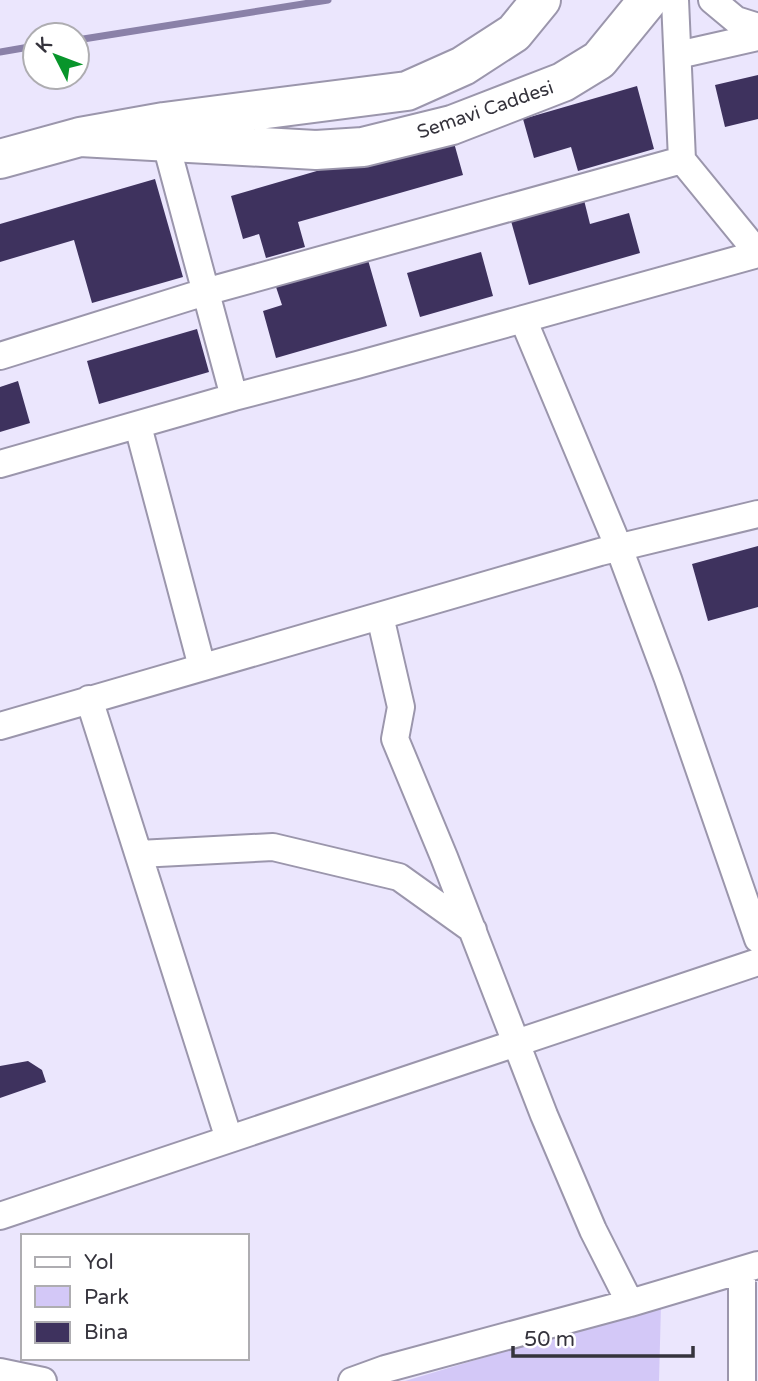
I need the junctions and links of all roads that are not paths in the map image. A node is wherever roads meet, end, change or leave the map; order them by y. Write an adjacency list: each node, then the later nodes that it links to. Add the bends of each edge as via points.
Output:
1 (541, 0): 8 (main road, Semavi Caddesi, via 514,33 463,66 407,91)
2 (648, 0): 9 (main road, Semavi Caddesi, via 599,60 563,82 452,125 363,147 316,150)
3 (675, 0): 7 (street)
4 (712, 0): 5 (street, via 736,20)
5 (758, 27)
6 (758, 37): 7 (street)
7 (678, 55): 11 (street)
8 (80, 137): 9 (main road, Semavi Caddesi); 10 (main road, Semavi Caddesi)
9 (166, 144): 13 (street)
10 (0, 159)
11 (682, 160): 12 (street); 13 (street)
12 (758, 253): 14 (street)
13 (205, 292): 15 (street); 16 (street)
14 (523, 319): 16 (street); 20 (street)
15 (0, 356)
16 (234, 397): 17 (street)
17 (138, 426): 18 (street); 22 (street)
18 (0, 464)
19 (758, 514): 20 (street)
20 (619, 548): 21 (street); 27 (street)
21 (380, 616): 22 (street); 26 (street, via 401,707 395,738)
22 (202, 667): 23 (street)
23 (89, 699): 24 (street); 25 (street)
24 (0, 726)
25 (138, 854): 26 (street, via 273,847 399,877); 30 (street)
26 (473, 929): 29 (street)
27 (758, 939)
28 (758, 962): 29 (street)
29 (517, 1043): 30 (street); 33 (street, via 593,1230)
30 (229, 1139): 31 (street)
31 (0, 1216)
32 (750, 1267): 33 (street); 37 (street)
33 (630, 1303): 36 (street)
34 (0, 1372): 35 (street)
35 (43, 1381)
36 (352, 1381)
37 (742, 1381)

